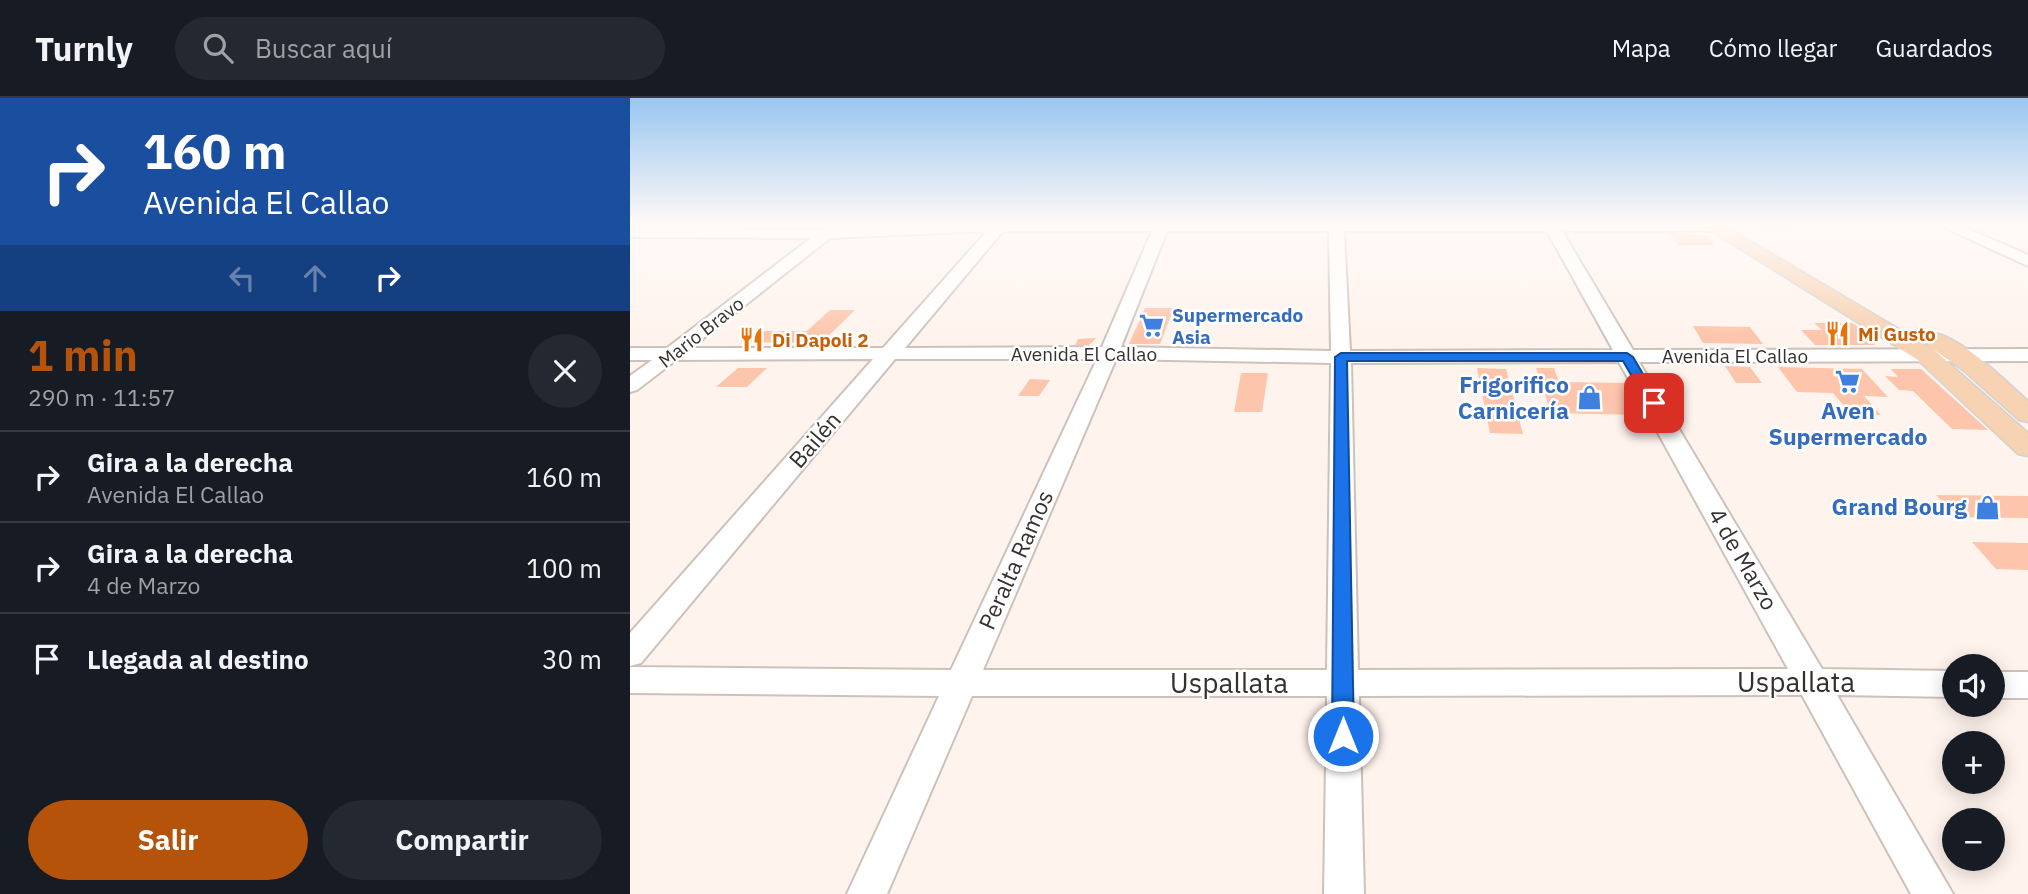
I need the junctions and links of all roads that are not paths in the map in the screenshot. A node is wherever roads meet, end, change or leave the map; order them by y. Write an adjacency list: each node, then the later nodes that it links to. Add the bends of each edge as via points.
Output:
1 (791, 262): 10 (street, Mario Bravo)
2 (968, 262): 8 (street, Bailén)
3 (1147, 262): 11 (street, Peralta Ramos)
4 (1337, 262): 15 (street)
5 (1572, 262): 16 (street, 4 de Marzo)
6 (1772, 262): 12 (main road)
7 (1799, 262): 13 (main road)
8 (891, 353): 10 (street, Avenida El Callao); 11 (street, Avenida El Callao); 20 (street, Bailén)
9 (630, 354): 10 (street, Avenida El Callao)
10 (672, 354): 17 (street, Mario Bravo)
11 (1109, 354): 15 (street, Avenida El Callao); 23 (street, Peralta Ramos)
12 (1926, 355): 13 (street, Avenida El Callao); 16 (street, Avenida El Callao); 19 (main road)
13 (1957, 355): 14 (street, Avenida El Callao); 18 (main road)
14 (2028, 355)
15 (1341, 357): 16 (street, Avenida El Callao); 24 (street)
16 (1627, 357): 22 (street, 4 de Marzo)
17 (630, 386)
18 (2028, 414)
19 (2028, 448)
20 (630, 654)
21 (630, 680): 23 (street, Uspallata)
22 (1813, 682): 24 (street, Uspallata); 25 (street, Uspallata); 30 (street, 4 de Marzo)
23 (961, 683): 24 (street, Uspallata); 28 (street, Peralta Ramos)
24 (1343, 683): 29 (street)
25 (1942, 684)
26 (2005, 685): 27 (street)
27 (2028, 685)
28 (867, 894)
29 (1345, 894)
30 (1933, 894)

